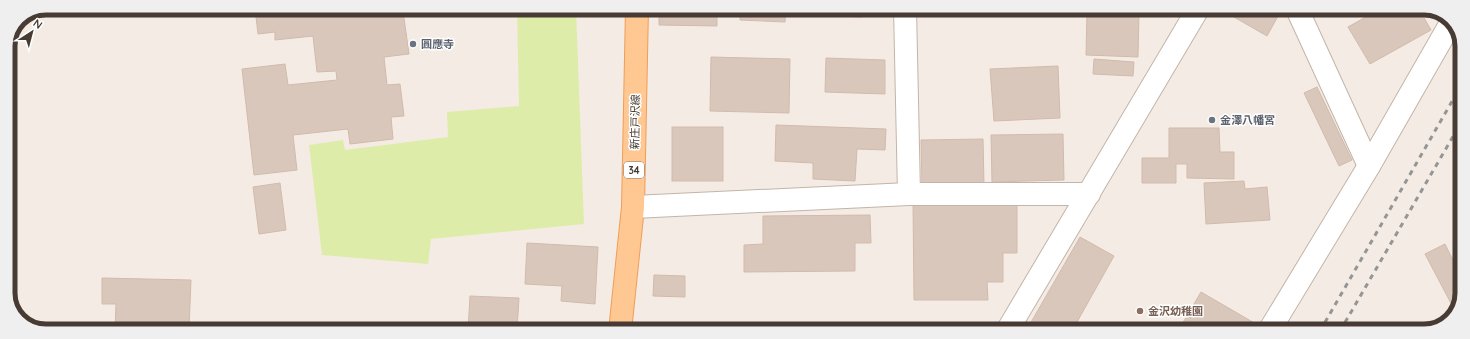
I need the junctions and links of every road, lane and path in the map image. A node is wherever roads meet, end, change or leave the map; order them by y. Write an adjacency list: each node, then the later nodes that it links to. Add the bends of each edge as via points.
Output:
1 (637, 15): 9 (main road, 新庄戸沢線 / 34)
2 (905, 15): 7 (street)
3 (1194, 15): 8 (street)
4 (1299, 15): 6 (street)
5 (1448, 27): 6 (street)
6 (1369, 166): 12 (street)
7 (909, 194): 8 (street); 9 (street)
8 (1089, 194): 11 (street)
9 (633, 207): 10 (main road, 新庄戸沢線 / 34)
10 (621, 324)
11 (1011, 324)
12 (1274, 324)

